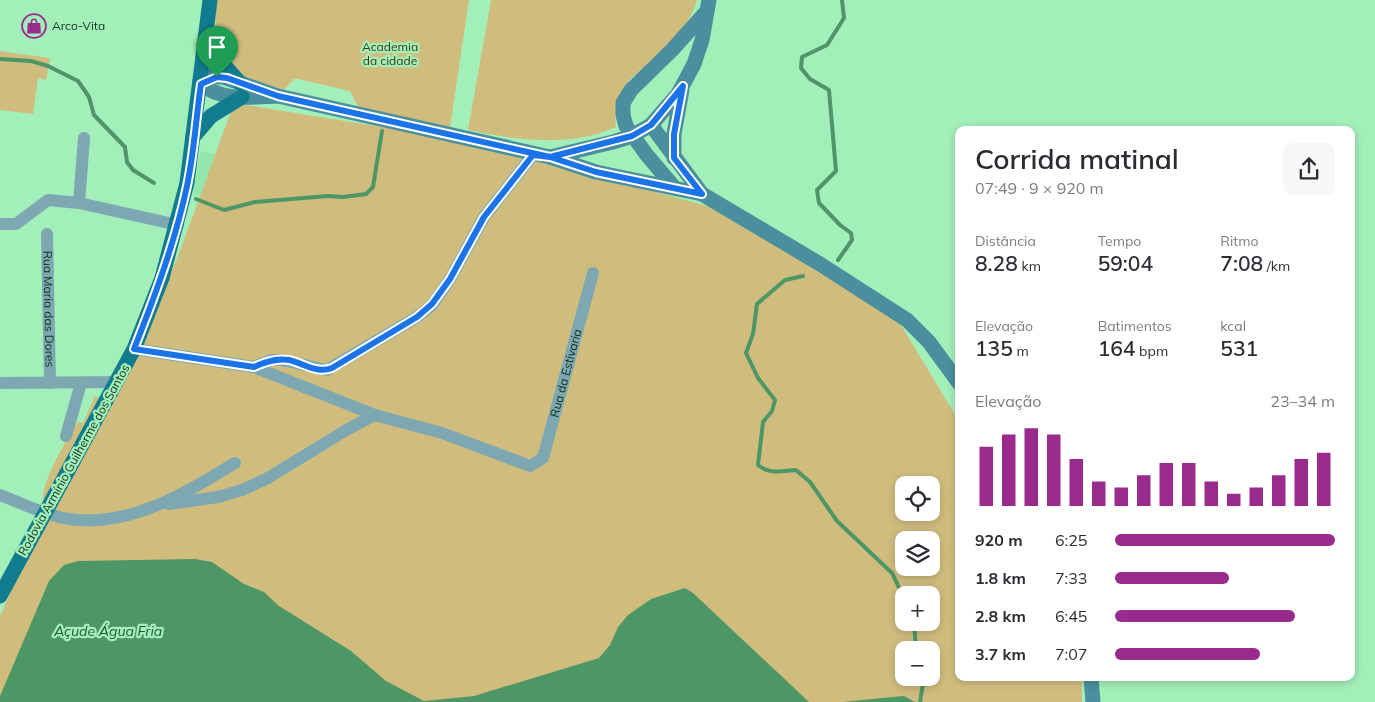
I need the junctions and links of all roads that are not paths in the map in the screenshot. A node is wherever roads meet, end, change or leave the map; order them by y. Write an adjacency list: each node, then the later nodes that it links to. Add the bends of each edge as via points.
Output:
1 (210, 0): 3 (main road, Rodovia Armínio Guilherme dos Santos)
2 (709, 5): 5 (main road, via 700,51); 8 (main road, via 672,50 626,96 623,115)
3 (206, 37): 4 (main road, Rodovia Armínio Guilherme dos Santos); 6 (main road)
4 (201, 84): 6 (main road, via 219,95); 10 (main road, Rodovia Armínio Guilherme dos Santos)
5 (683, 86): 7 (main road); 13 (main road, via 674,134)
6 (241, 90): 10 (main road); 11 (main road)
7 (651, 125): 8 (main road); 13 (main road)
8 (632, 136): 12 (main road); 14 (main road)
9 (84, 138): 16 (street)
10 (192, 138): 18 (main road, Rodovia Armínio Guilherme dos Santos)
11 (533, 155): 12 (main road); 22 (street, via 484,217 439,297 421,314 327,370 282,360 271,360)
12 (550, 157): 14 (main road, via 596,172)
13 (674, 158): 15 (main road)
14 (674, 187): 15 (main road)
15 (702, 194): 23 (main road, via 907,320 929,342)
16 (79, 203): 17 (street, via 48,200 16,224); 18 (street)
17 (0, 224)
18 (178, 225): 21 (main road, Rodovia Armínio Guilherme dos Santos, via 162,278)
19 (47, 234): 26 (street, Rua Maria das Dores)
20 (593, 273): 28 (street, Rua da Estivaria, via 543,458 530,466 442,433)
21 (134, 349): 22 (street); 24 (main road, Rodovia Armínio Guilherme dos Santos)
22 (254, 367): 28 (street)
23 (955, 378)
24 (117, 382): 27 (street); 33 (main road, Rodovia Armínio Guilherme dos Santos)
25 (0, 383): 26 (street)
26 (50, 383): 27 (street)
27 (81, 384): 29 (street)
28 (375, 415): 32 (street, via 242,490)
29 (66, 436)
30 (235, 463): 32 (street, via 194,489)
31 (0, 495): 33 (street)
32 (158, 506): 33 (street, via 84,520 67,519)
33 (47, 512): 34 (main road, Rodovia Armínio Guilherme dos Santos)
34 (0, 596)
35 (1091, 681): 36 (main road)
36 (1093, 702)

